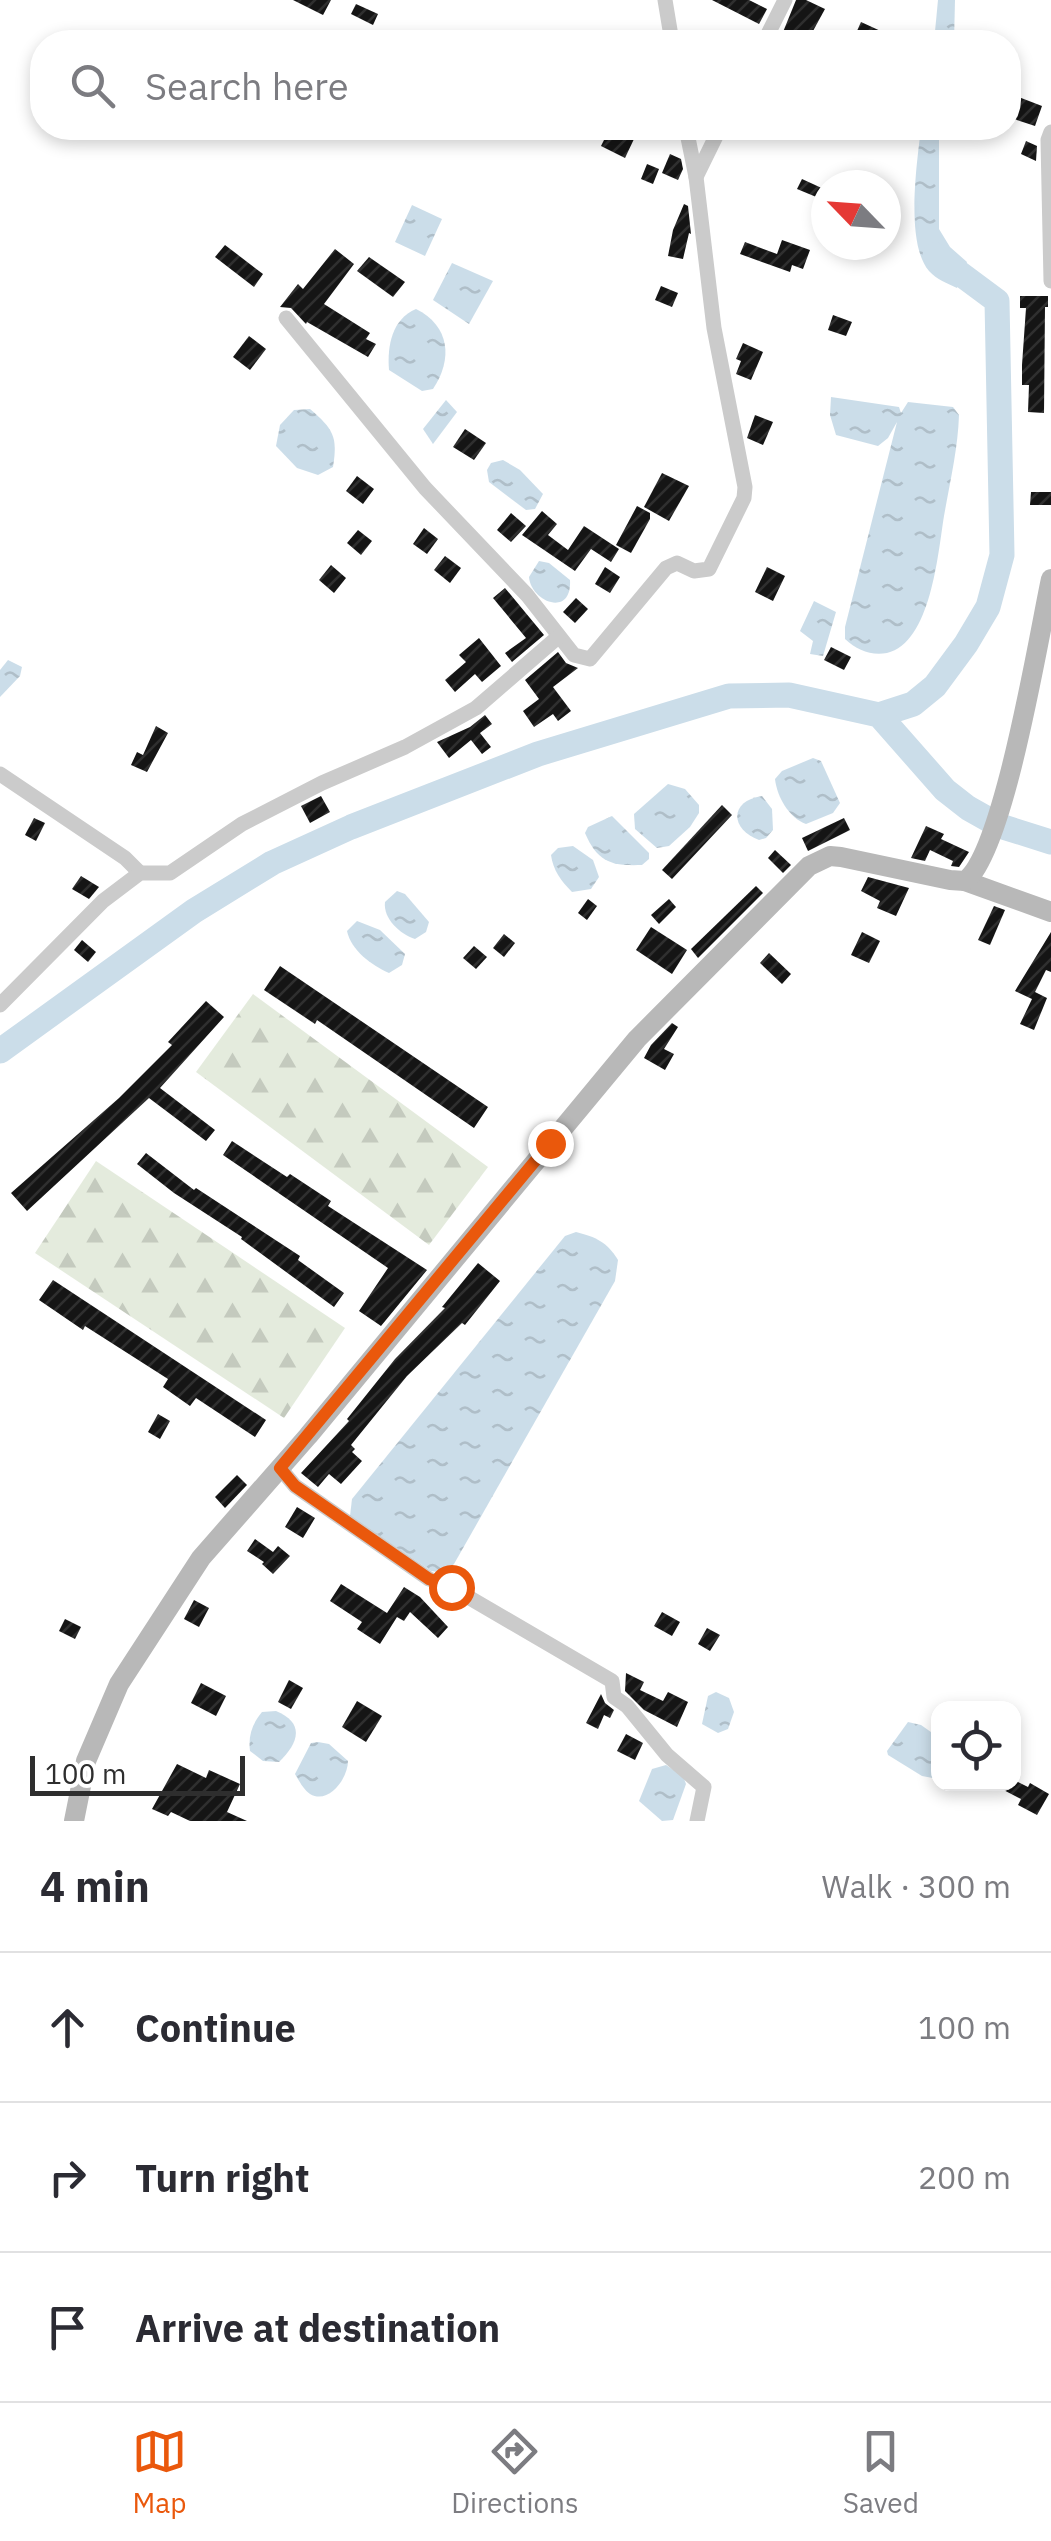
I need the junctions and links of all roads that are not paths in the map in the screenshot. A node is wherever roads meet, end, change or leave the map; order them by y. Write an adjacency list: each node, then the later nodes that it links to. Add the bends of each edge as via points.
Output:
1 (666, 0): 3 (street)
2 (786, 0): 4 (street)
3 (670, 30)
4 (770, 30)
5 (1051, 132): 9 (street)
6 (688, 140): 8 (street)
7 (714, 140): 8 (street)
8 (696, 176): 12 (street, via 744,498 708,569 694,571 677,562 666,568 590,660 574,655)
9 (1051, 280)
10 (286, 318): 12 (street)
11 (1051, 579): 15 (street, via 1008,789 977,870)
12 (558, 637): 14 (street, via 476,708 242,824 170,872)
13 (0, 774): 14 (street)
14 (140, 874): 17 (street, via 103,901)
15 (965, 881): 16 (street); 18 (street, via 841,857 809,866 637,1039)
16 (1051, 912)
17 (0, 1006)
18 (280, 1468): 19 (street, via 202,1558 126,1672 86,1761); 20 (street, via 295,1486 429,1579 612,1681 614,1697 704,1787)
19 (74, 1821)
20 (697, 1821)

